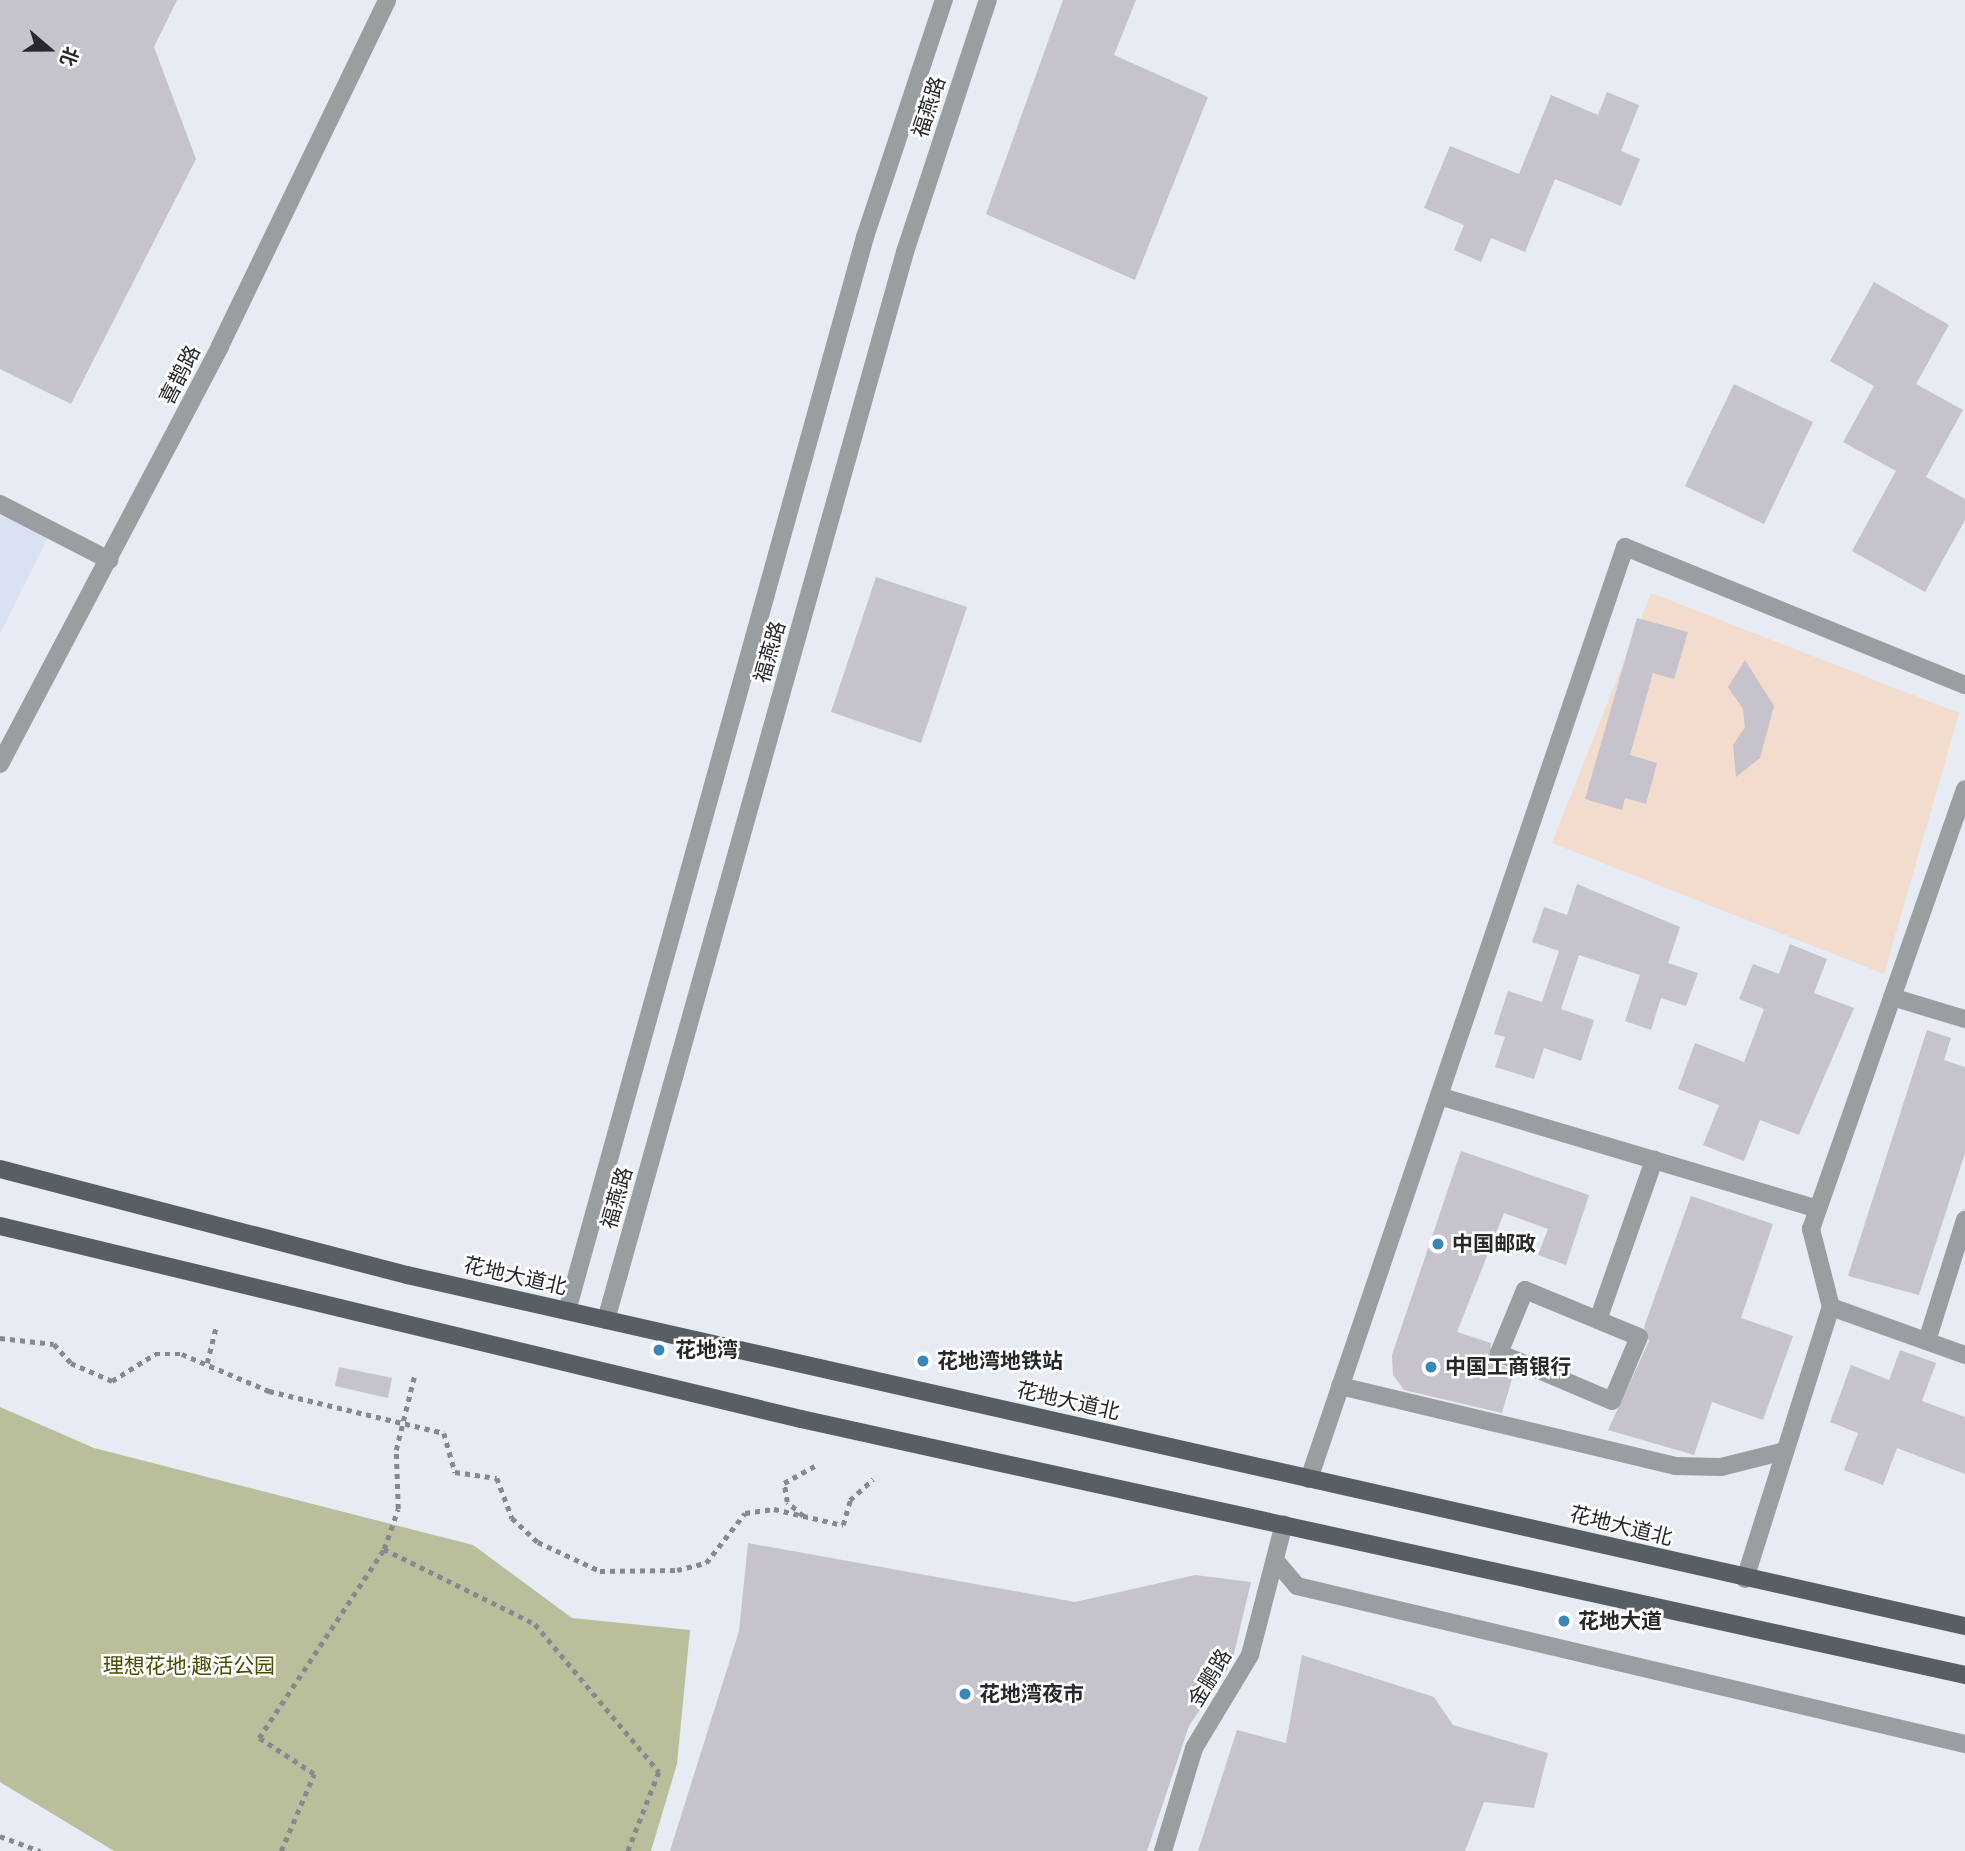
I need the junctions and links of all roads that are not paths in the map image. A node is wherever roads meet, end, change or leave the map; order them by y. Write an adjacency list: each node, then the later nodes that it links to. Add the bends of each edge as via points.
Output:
1 (387, 0): 5 (street, 喜鹊路, via 297,193)
2 (944, 0): 18 (street, 福燕路, via 865,237)
3 (988, 0): 19 (street, 福燕路, via 905,252)
4 (0, 504): 5 (street)
5 (109, 560): 7 (street, 喜鹊路)
6 (1965, 685): 11 (street, via 1625,547)
7 (0, 764)
8 (1965, 789): 9 (street)
9 (1892, 997): 10 (street); 14 (street)
10 (1965, 1019)
11 (1439, 1096): 12 (street); 23 (street)
12 (1654, 1160): 14 (street); 20 (street)
13 (0, 1169): 18 (main road, 花地大道北, via 215,1229)
14 (1818, 1209): 17 (street, via 1811,1229)
15 (1965, 1220): 21 (street)
16 (0, 1226): 26 (main road, via 377,1321)
17 (1831, 1307): 21 (street); 24 (street)
18 (568, 1311): 19 (main road, 花地大道北)
19 (606, 1320): 25 (main road, 花地大道北)
20 (1598, 1320): 20 (street, via 1525,1290 1499,1353 1612,1401 1639,1337)
21 (1927, 1341): 22 (street)
22 (1965, 1355)
23 (1340, 1386): 24 (street, via 1675,1466 1721,1467); 25 (street)
24 (1786, 1451): 28 (street)
25 (1309, 1479): 28 (main road, 花地大道北)
26 (1284, 1524): 27 (street, 金鹏路); 30 (main road)
27 (1275, 1560): 31 (street, via 1297,1587); 32 (street, 金鹏路, via 1250,1655 1194,1748)
28 (1745, 1579): 29 (main road, 花地大道北)
29 (1965, 1626)
30 (1965, 1675)
31 (1965, 1744)
32 (1163, 1851)

